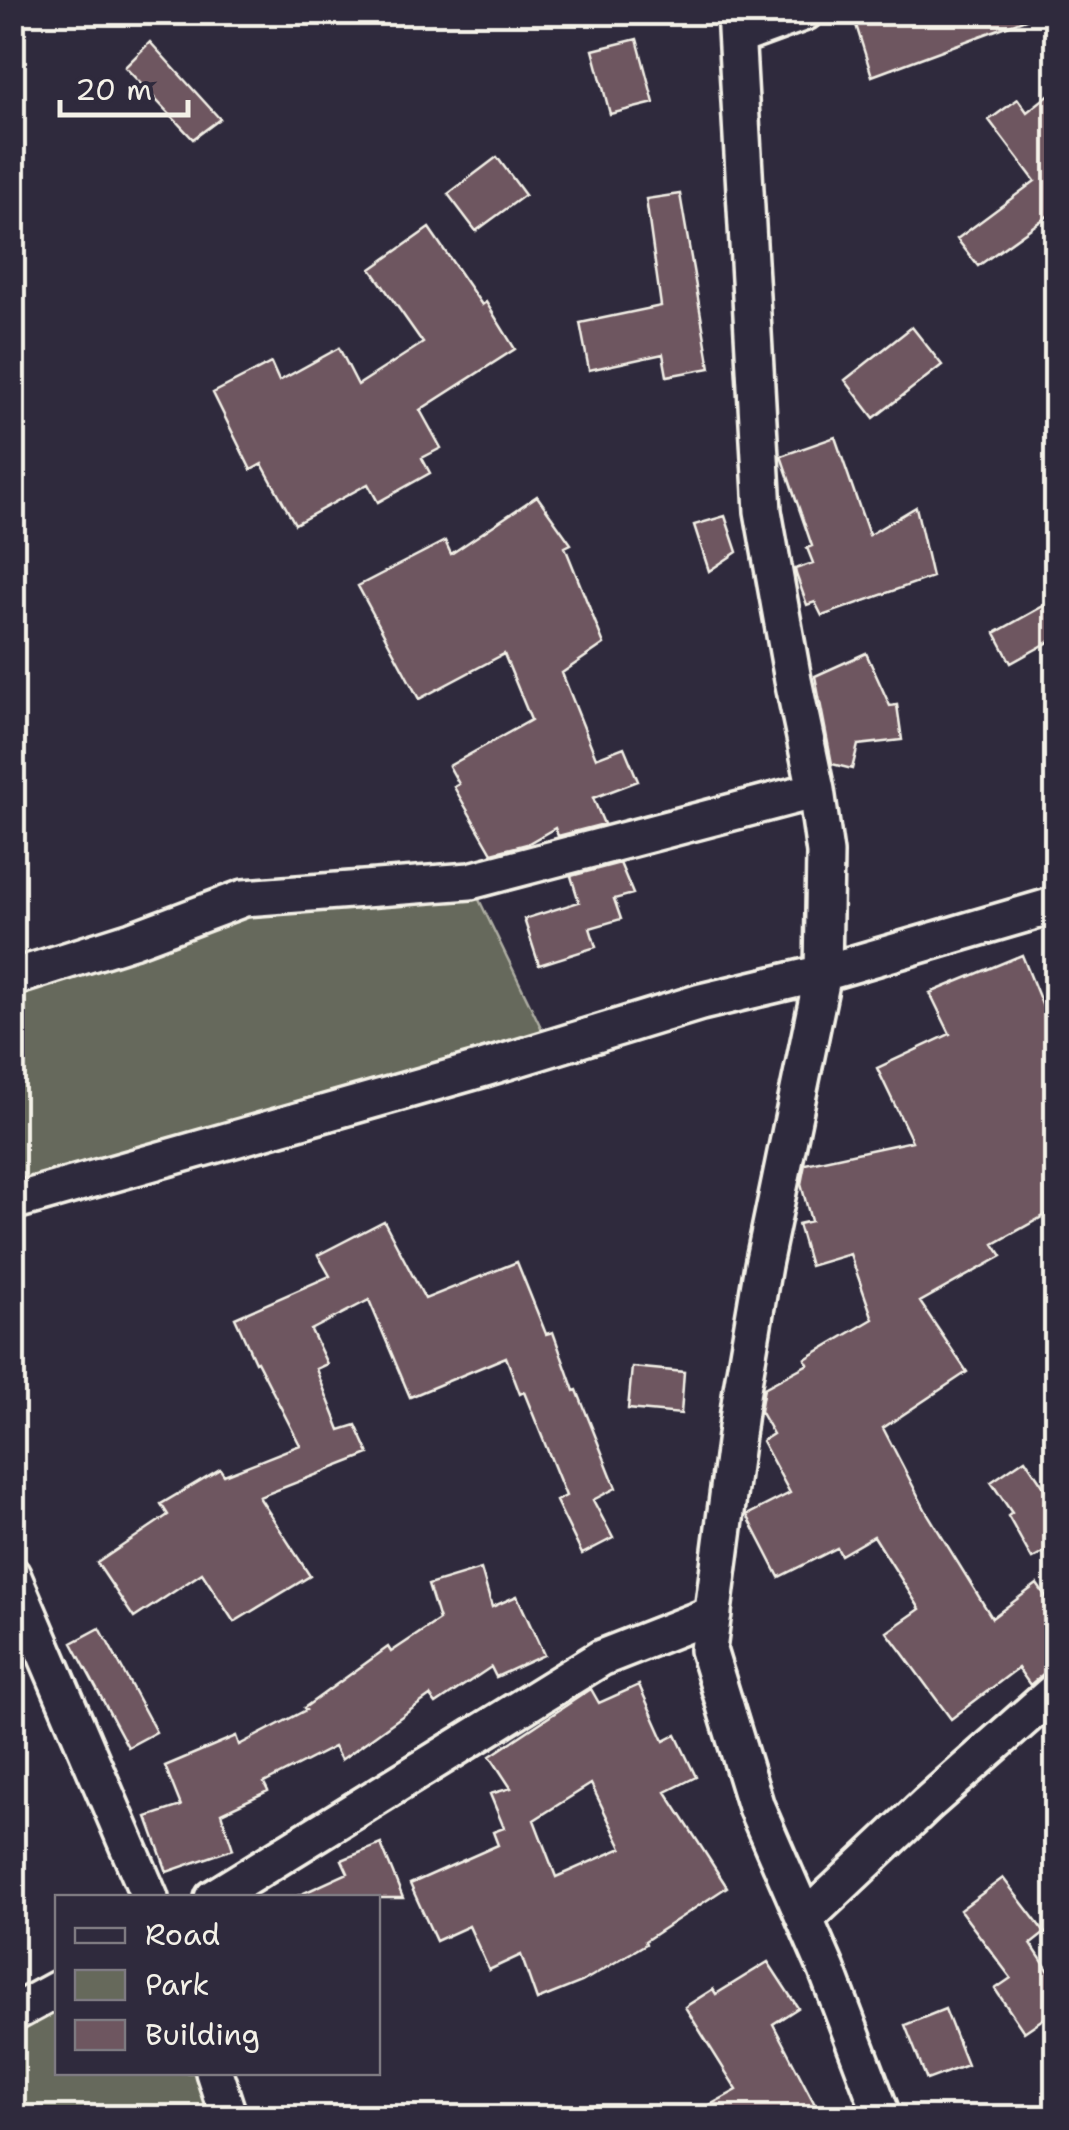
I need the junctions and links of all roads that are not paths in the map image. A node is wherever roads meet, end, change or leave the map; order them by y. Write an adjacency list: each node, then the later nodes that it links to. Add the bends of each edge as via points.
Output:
1 (804, 12): 2 (street)
2 (736, 25): 3 (street, via 764,511)
3 (816, 790): 5 (street, via 825,853); 6 (street, via 470,881 244,898)
4 (1056, 906): 5 (street)
5 (824, 973): 7 (street, via 701,1002); 9 (street, via 763,1266)
6 (12, 978)
7 (12, 1202)
8 (12, 1576): 11 (street)
9 (714, 1614): 12 (street, via 601,1658); 13 (street, via 708,1650 756,1806)
10 (1056, 1690): 13 (street)
11 (149, 1895)
12 (218, 1895)
13 (805, 1919): 18 (street)
14 (55, 1990): 15 (street)
15 (12, 2014)
16 (215, 2075): 17 (street)
17 (230, 2118)
18 (884, 2118)

